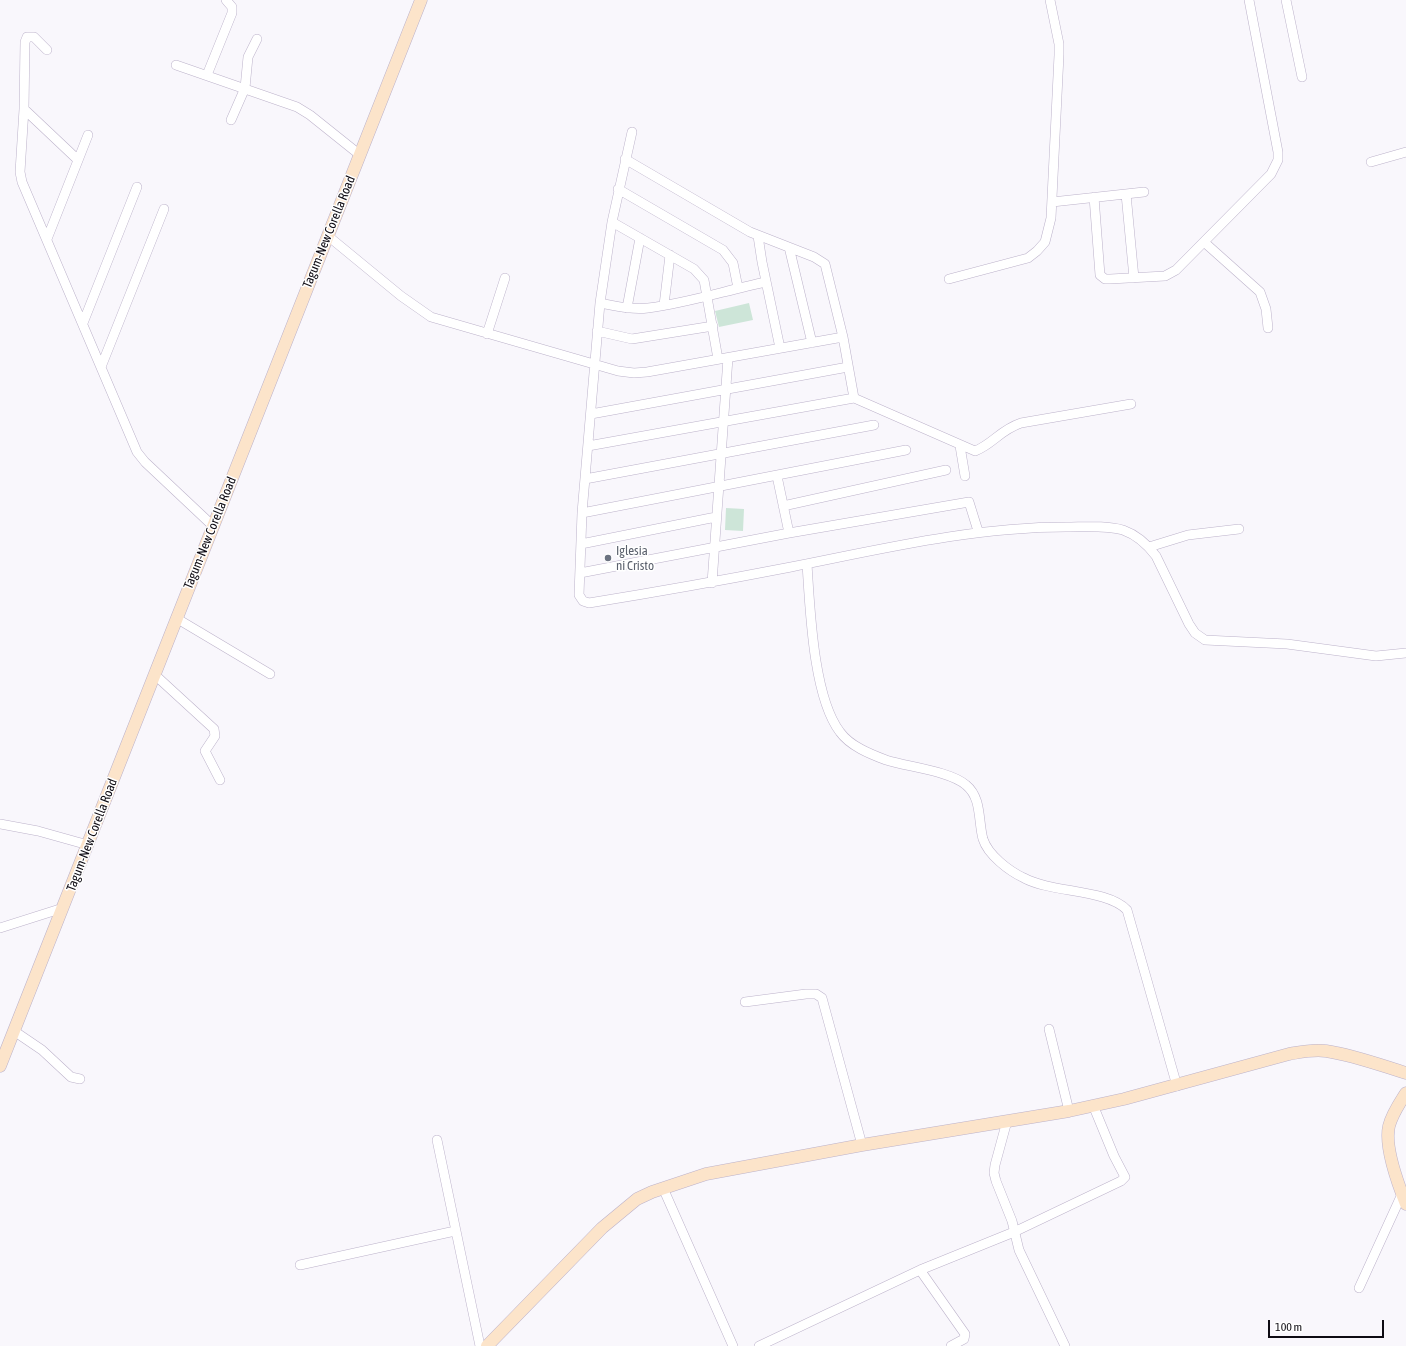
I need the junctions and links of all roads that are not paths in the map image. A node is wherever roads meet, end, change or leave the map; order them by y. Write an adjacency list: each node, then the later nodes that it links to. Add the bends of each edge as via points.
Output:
1 (226, 0): 9 (street, via 232,7 232,13)
2 (421, 0): 17 (main road, Tagum-New Corella Road)
3 (1050, 0): 26 (street, via 1059,44)
4 (1250, 0): 33 (street, via 1278,160 1270,174)
5 (1286, 0): 10 (street)
6 (257, 39): 11 (street, via 248,57)
7 (47, 50): 12 (street, via 34,37 27,37)
8 (176, 65): 9 (street)
9 (207, 75): 11 (street)
10 (1302, 77)
11 (245, 88): 13 (street); 17 (street, via 304,111)
12 (24, 109): 19 (street); 32 (street, via 20,172)
13 (231, 120)
14 (632, 132): 18 (street)
15 (88, 136): 19 (street)
16 (1406, 152): 20 (street)
17 (360, 155): 29 (main road, Tagum-New Corella Road)
18 (625, 159): 22 (street); 30 (street)
19 (78, 160): 32 (street)
20 (1371, 162)
21 (137, 187): 45 (street)
22 (618, 188): 28 (street); 40 (street, via 723,250 733,263)
23 (1144, 192): 24 (street)
24 (1126, 194): 25 (street); 37 (street)
25 (1094, 197): 26 (street); 37 (street, via 1100,275 1105,279)
26 (1052, 202): 38 (street, via 1049,232 1045,242 1028,258)
27 (164, 209): 56 (street)
28 (612, 222): 31 (street); 42 (street)
29 (328, 236): 49 (street, via 423,313); 76 (main road, Tagum-New Corella Road)
30 (758, 236): 34 (street); 39 (street)
31 (640, 238): 35 (street); 44 (street)
32 (47, 239): 45 (street)
33 (1204, 242): 37 (street, via 1173,273); 47 (street, via 1260,292 1266,309)
34 (789, 247): 50 (street, via 825,264); 51 (street)
35 (670, 256): 41 (street, via 700,274); 43 (street)
36 (505, 278): 49 (street)
37 (1134, 278)
38 (949, 279)
39 (766, 282): 40 (street); 52 (street)
40 (738, 288): 41 (street)
41 (708, 296): 43 (street); 46 (street)
42 (600, 303): 44 (street); 48 (street)
43 (664, 305): 44 (street)
44 (627, 308)
45 (83, 323): 56 (street)
46 (713, 326): 48 (street, via 632,339); 54 (street)
47 (1268, 328)
48 (597, 331): 55 (street)
49 (487, 334): 55 (street)
50 (843, 337): 51 (street); 57 (street)
51 (812, 343): 52 (street)
52 (780, 348): 53 (street)
53 (728, 358): 54 (street); 58 (street)
54 (718, 359): 55 (street, via 634,373)
55 (595, 366): 61 (street)
56 (101, 368): 76 (street, via 140,458)
57 (848, 368): 58 (street); 59 (street)
58 (726, 390): 61 (street); 62 (street)
59 (854, 398): 62 (street); 65 (street)
60 (1131, 404): 65 (street, via 1022,423 1011,427 975,451)
61 (591, 414): 64 (street)
62 (724, 422): 64 (street); 67 (street)
63 (874, 425): 67 (street)
64 (588, 446): 71 (street)
65 (960, 446): 70 (street)
66 (906, 450): 69 (street)
67 (721, 454): 71 (street); 72 (street)
68 (946, 470): 73 (street)
69 (776, 476): 72 (street); 73 (street)
70 (965, 476)
71 (585, 479): 74 (street)
72 (719, 487): 74 (street); 75 (street)
73 (783, 506): 79 (street)
74 (582, 513): 80 (street)
75 (716, 517): 80 (street); 82 (street)
76 (213, 526): 86 (main road, Tagum-New Corella Road)
77 (1239, 529): 81 (street, via 1188,535)
78 (978, 531): 79 (street, via 970,502); 81 (street, via 1049,527 1103,528 1123,530); 83 (street)
79 (789, 533): 82 (street)
80 (581, 544): 84 (street)
81 (1149, 547): 87 (street, via 1156,556 1189,624 1195,633 1205,640 1287,644 1376,656)
82 (714, 548): 84 (street); 85 (street)
83 (807, 564): 85 (street); 101 (street, via 816,662 823,693 840,732 850,742 885,759 951,777 966,785 978,805 983,840 988,849 1024,879 1107,898 1121,904 1127,910)
84 (580, 573): 85 (street, via 579,595 586,603)
85 (712, 583)
86 (176, 618): 88 (main road, Tagum-New Corella Road); 89 (street)
87 (1406, 653)
88 (154, 674): 90 (street, via 214,729 215,736 205,751); 92 (main road, Tagum-New Corella Road)
89 (270, 674)
90 (220, 780)
91 (0, 824): 92 (street, via 38,831)
92 (88, 846): 93 (main road, Tagum-New Corella Road)
93 (63, 908): 94 (street); 97 (main road, Tagum-New Corella Road)
94 (0, 928)
95 (745, 1002): 107 (street, via 806,994 816,994 822,998)
96 (1049, 1029): 104 (street)
97 (14, 1031): 98 (main road, Tagum-New Corella Road); 100 (street, via 42,1050 71,1077)
98 (0, 1066)
99 (1406, 1073): 101 (main road, via 1345,1055 1312,1050 1289,1054)
100 (80, 1079)
101 (1177, 1086): 103 (main road)
102 (1406, 1093): 109 (main road, via 1395,1110 1389,1128 1394,1173)
103 (1093, 1106): 104 (main road); 111 (street, via 1124,1179)
104 (1069, 1112): 105 (main road)
105 (1007, 1121): 107 (main road); 111 (street, via 994,1173)
106 (437, 1140): 110 (street)
107 (862, 1145): 108 (main road, via 706,1174)
108 (663, 1188): 116 (main road, via 638,1200 602,1228); 117 (street)
109 (1404, 1199): 114 (street)
110 (455, 1231): 112 (street); 115 (street)
111 (1014, 1232): 113 (street); 120 (street, via 1019,1250)
112 (300, 1265)
113 (920, 1270): 118 (street); 119 (street, via 965,1334 964,1339)
114 (1359, 1288)
115 (480, 1346)
116 (487, 1346)
117 (733, 1346)
118 (759, 1346)
119 (952, 1346)
120 (1065, 1346)

